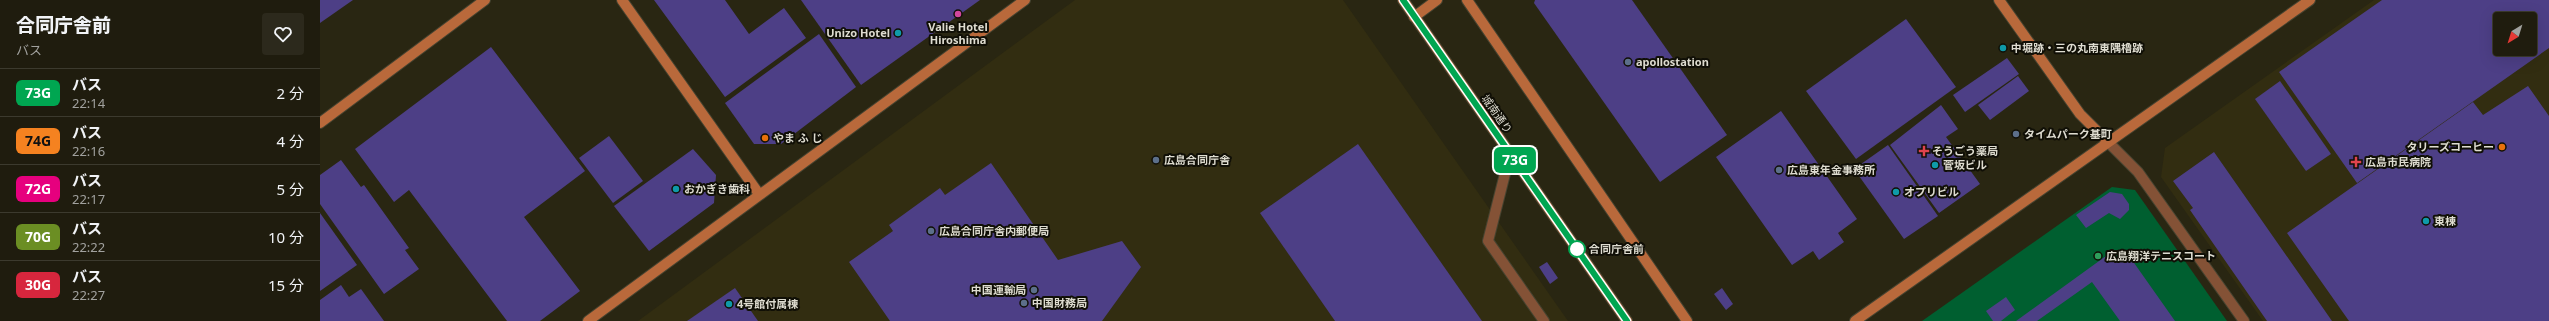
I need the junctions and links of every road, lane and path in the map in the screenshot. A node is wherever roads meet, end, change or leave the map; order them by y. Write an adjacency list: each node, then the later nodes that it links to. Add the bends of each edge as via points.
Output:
1 (485, 0): 10 (street)
2 (622, 0): 13 (street)
3 (1025, 0): 13 (street)
4 (1402, 0): 9 (street, 城南通り)
5 (1437, 0): 9 (street)
6 (1467, 0): 17 (street)
7 (1999, 0): 11 (street, via 2080,114)
8 (2310, 0): 11 (street)
9 (1414, 17): 12 (street, 城南通り)
10 (320, 123)
11 (2108, 142): 18 (street); 19 (street, via 2138,172)
12 (1510, 154): 15 (street, via 1488,242); 16 (street, 城南通り)
13 (759, 194): 14 (street)
14 (588, 321)
15 (1544, 321)
16 (1627, 321)
17 (1687, 321)
18 (1855, 321)
19 (2244, 321)

